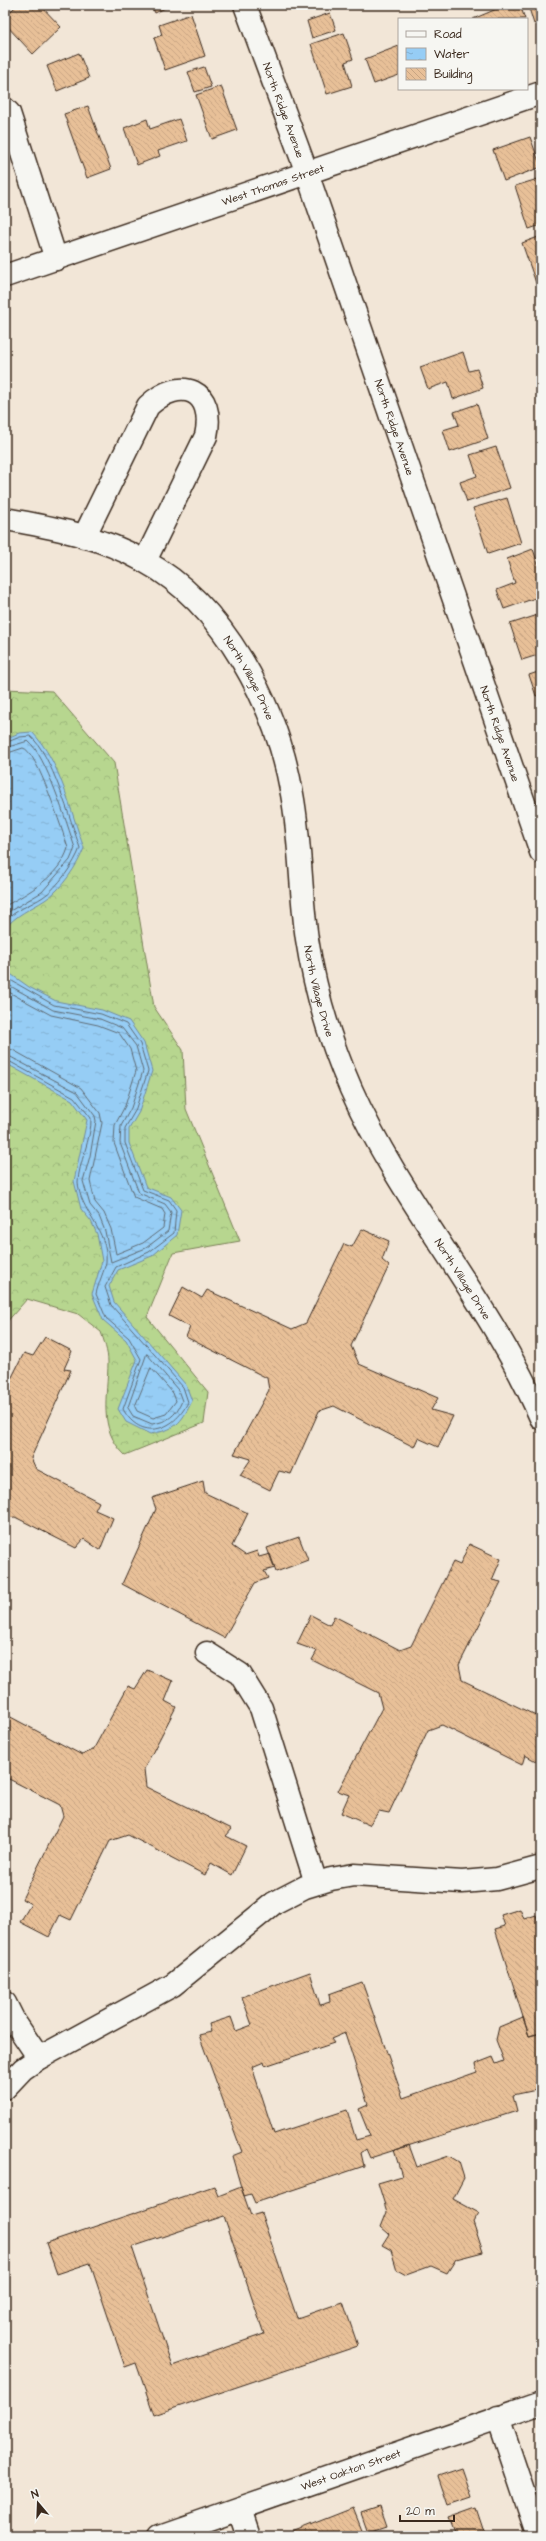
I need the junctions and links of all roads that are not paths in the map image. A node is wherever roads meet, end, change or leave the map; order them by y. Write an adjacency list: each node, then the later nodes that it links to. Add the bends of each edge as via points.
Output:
1 (244, 5): 4 (street, North Ridge Avenue)
2 (541, 93): 4 (street, West Thomas Street)
3 (5, 109): 5 (street, via 9,113)
4 (307, 173): 5 (street, West Thomas Street); 10 (street, North Ridge Avenue)
5 (56, 259): 6 (street, West Thomas Street)
6 (5, 276)
7 (5, 519): 8 (street, North Village Drive)
8 (84, 537): 9 (street, North Village Drive); 9 (street, via 148,406 160,395 176,388 194,392 205,403 208,421 206,436)
9 (145, 561): 11 (street, North Village Drive, via 202,608 226,634 265,705 287,767 297,823 307,937 319,999 342,1067 376,1137 483,1309)
10 (541, 852)
11 (541, 1418)
12 (207, 1653): 14 (street, via 240,1674 261,1708)
13 (541, 1867): 14 (street, via 497,1879 462,1882 354,1875)
14 (316, 1883): 16 (street, via 274,1903 173,1985)
15 (5, 2003): 16 (street)
16 (39, 2058): 17 (street, via 22,2069)
17 (5, 2088)
18 (541, 2403): 19 (street, West Oakton Street)
19 (498, 2418): 20 (street, West Oakton Street); 23 (street)
20 (239, 2509): 21 (street, West Oakton Street); 22 (street)
21 (160, 2536)
22 (248, 2536)
23 (538, 2536)

